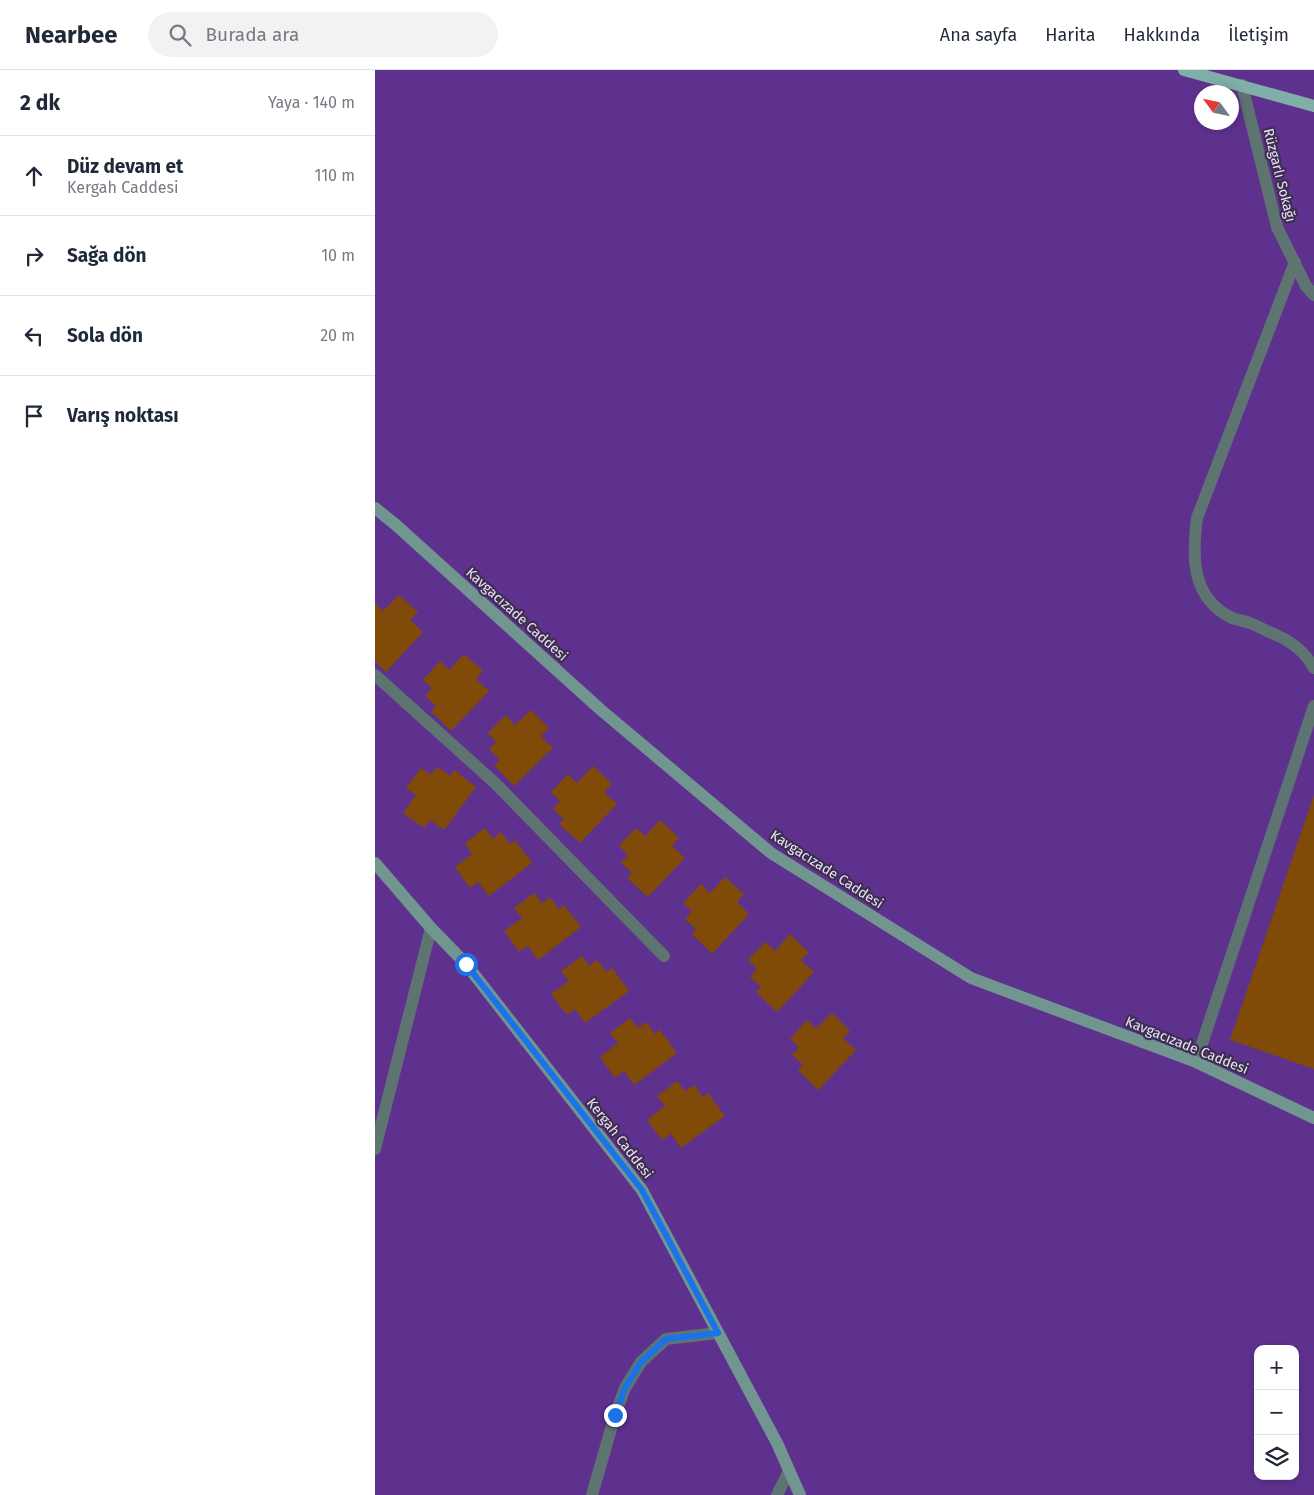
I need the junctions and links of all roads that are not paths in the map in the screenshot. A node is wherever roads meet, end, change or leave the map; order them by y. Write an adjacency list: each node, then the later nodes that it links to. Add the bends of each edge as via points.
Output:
1 (1184, 70): 2 (main road)
2 (1242, 85): 3 (main road); 4 (street, Rüzgarlı Sokağı, via 1277,227)
3 (1314, 106)
4 (1295, 262): 5 (street, Rüzgarlı Sokağı); 7 (street, via 1197,518 1193,547 1196,576 1216,608 1232,618 1288,640)
5 (1314, 295)
6 (375, 508): 13 (street, Kavgacızade Caddesi, via 601,710 771,853 971,978)
7 (1314, 668)
8 (375, 675): 12 (street, via 495,784)
9 (1314, 706): 13 (street)
10 (375, 864): 11 (street, Kergah Caddesi)
11 (431, 928): 15 (street); 16 (street, Kergah Caddesi, via 466,964 642,1190)
12 (665, 956)
13 (1196, 1062): 14 (street, Kavgacızade Caddesi)
14 (1314, 1118)
15 (375, 1149)
16 (718, 1333): 17 (street, Kergah Caddesi); 18 (street, via 666,1339 641,1362 625,1388 615,1415)
17 (789, 1471): 19 (street); 20 (street, Kergah Caddesi)
18 (592, 1495)
19 (777, 1495)
20 (800, 1495)

